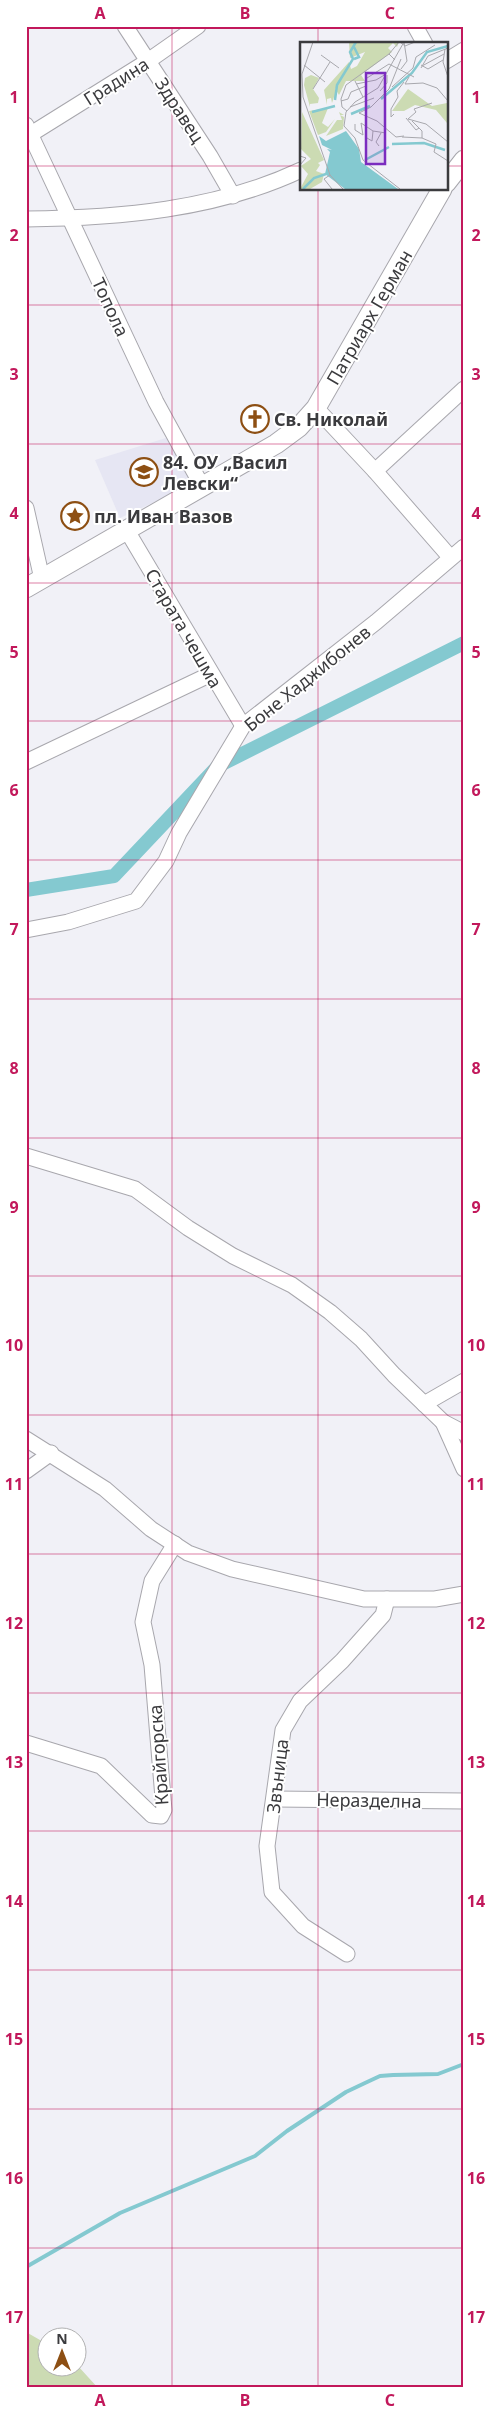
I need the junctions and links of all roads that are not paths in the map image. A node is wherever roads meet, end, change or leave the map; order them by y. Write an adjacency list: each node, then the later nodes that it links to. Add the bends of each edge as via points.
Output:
1 (125, 26): 7 (street, Здравец)
2 (198, 26): 7 (street, Градина)
3 (415, 26): 4 (street)
4 (424, 42)
5 (464, 50): 6 (street)
6 (448, 60)
7 (148, 61): 8 (street, Градина); 13 (street, Здравец)
8 (29, 129): 14 (street, Топола)
9 (464, 160): 11 (street)
10 (300, 170): 13 (street)
11 (448, 180)
12 (441, 190): 17 (street, Патриарх Герман)
13 (233, 196): 14 (street, via 165,209)
14 (69, 218): 15 (street); 19 (street, Топола, via 156,402)
15 (26, 219)
16 (464, 389): 18 (street)
17 (316, 408): 18 (street); 19 (street, Патриарх Герман, via 276,444)
18 (375, 471): 23 (street)
19 (202, 486): 21 (street, Патриарх Герман)
20 (26, 508): 24 (street)
21 (126, 529): 24 (street, Патриарх Герман); 25 (street, Старата чешма)
22 (464, 547): 23 (street, Боне Хаджибонев)
23 (450, 557): 26 (street, Боне Хаджибонев, via 376,622)
24 (34, 583)
25 (211, 674): 26 (street, Старата чешма); 27 (street)
26 (243, 726): 28 (street, Боне Хаджибонев, via 179,833 166,861 136,901 68,922)
27 (26, 762)
28 (26, 930)
29 (26, 1156): 31 (street, via 135,1189 225,1251 292,1286 330,1312 361,1339)
30 (464, 1381): 31 (street)
31 (424, 1404): 32 (street)
32 (443, 1422): 33 (street); 36 (street)
33 (464, 1433)
34 (26, 1439): 35 (street)
35 (51, 1453): 37 (street); 38 (street, via 105,1489)
36 (464, 1469)
37 (26, 1471)
38 (175, 1544): 40 (street, via 188,1554 286,1583 364,1599); 41 (street, Крайгорска, via 152,1581 143,1622 152,1665 164,1810 161,1816 152,1815 101,1766)
39 (464, 1594): 40 (street, via 435,1599)
40 (387, 1599): 42 (street, Звъница, via 383,1615 300,1701 283,1730)
41 (26, 1743)
42 (275, 1799): 43 (street, Неразделна); 44 (street, Звъница, via 267,1846 272,1892 303,1926)
43 (464, 1801)
44 (347, 1954)

